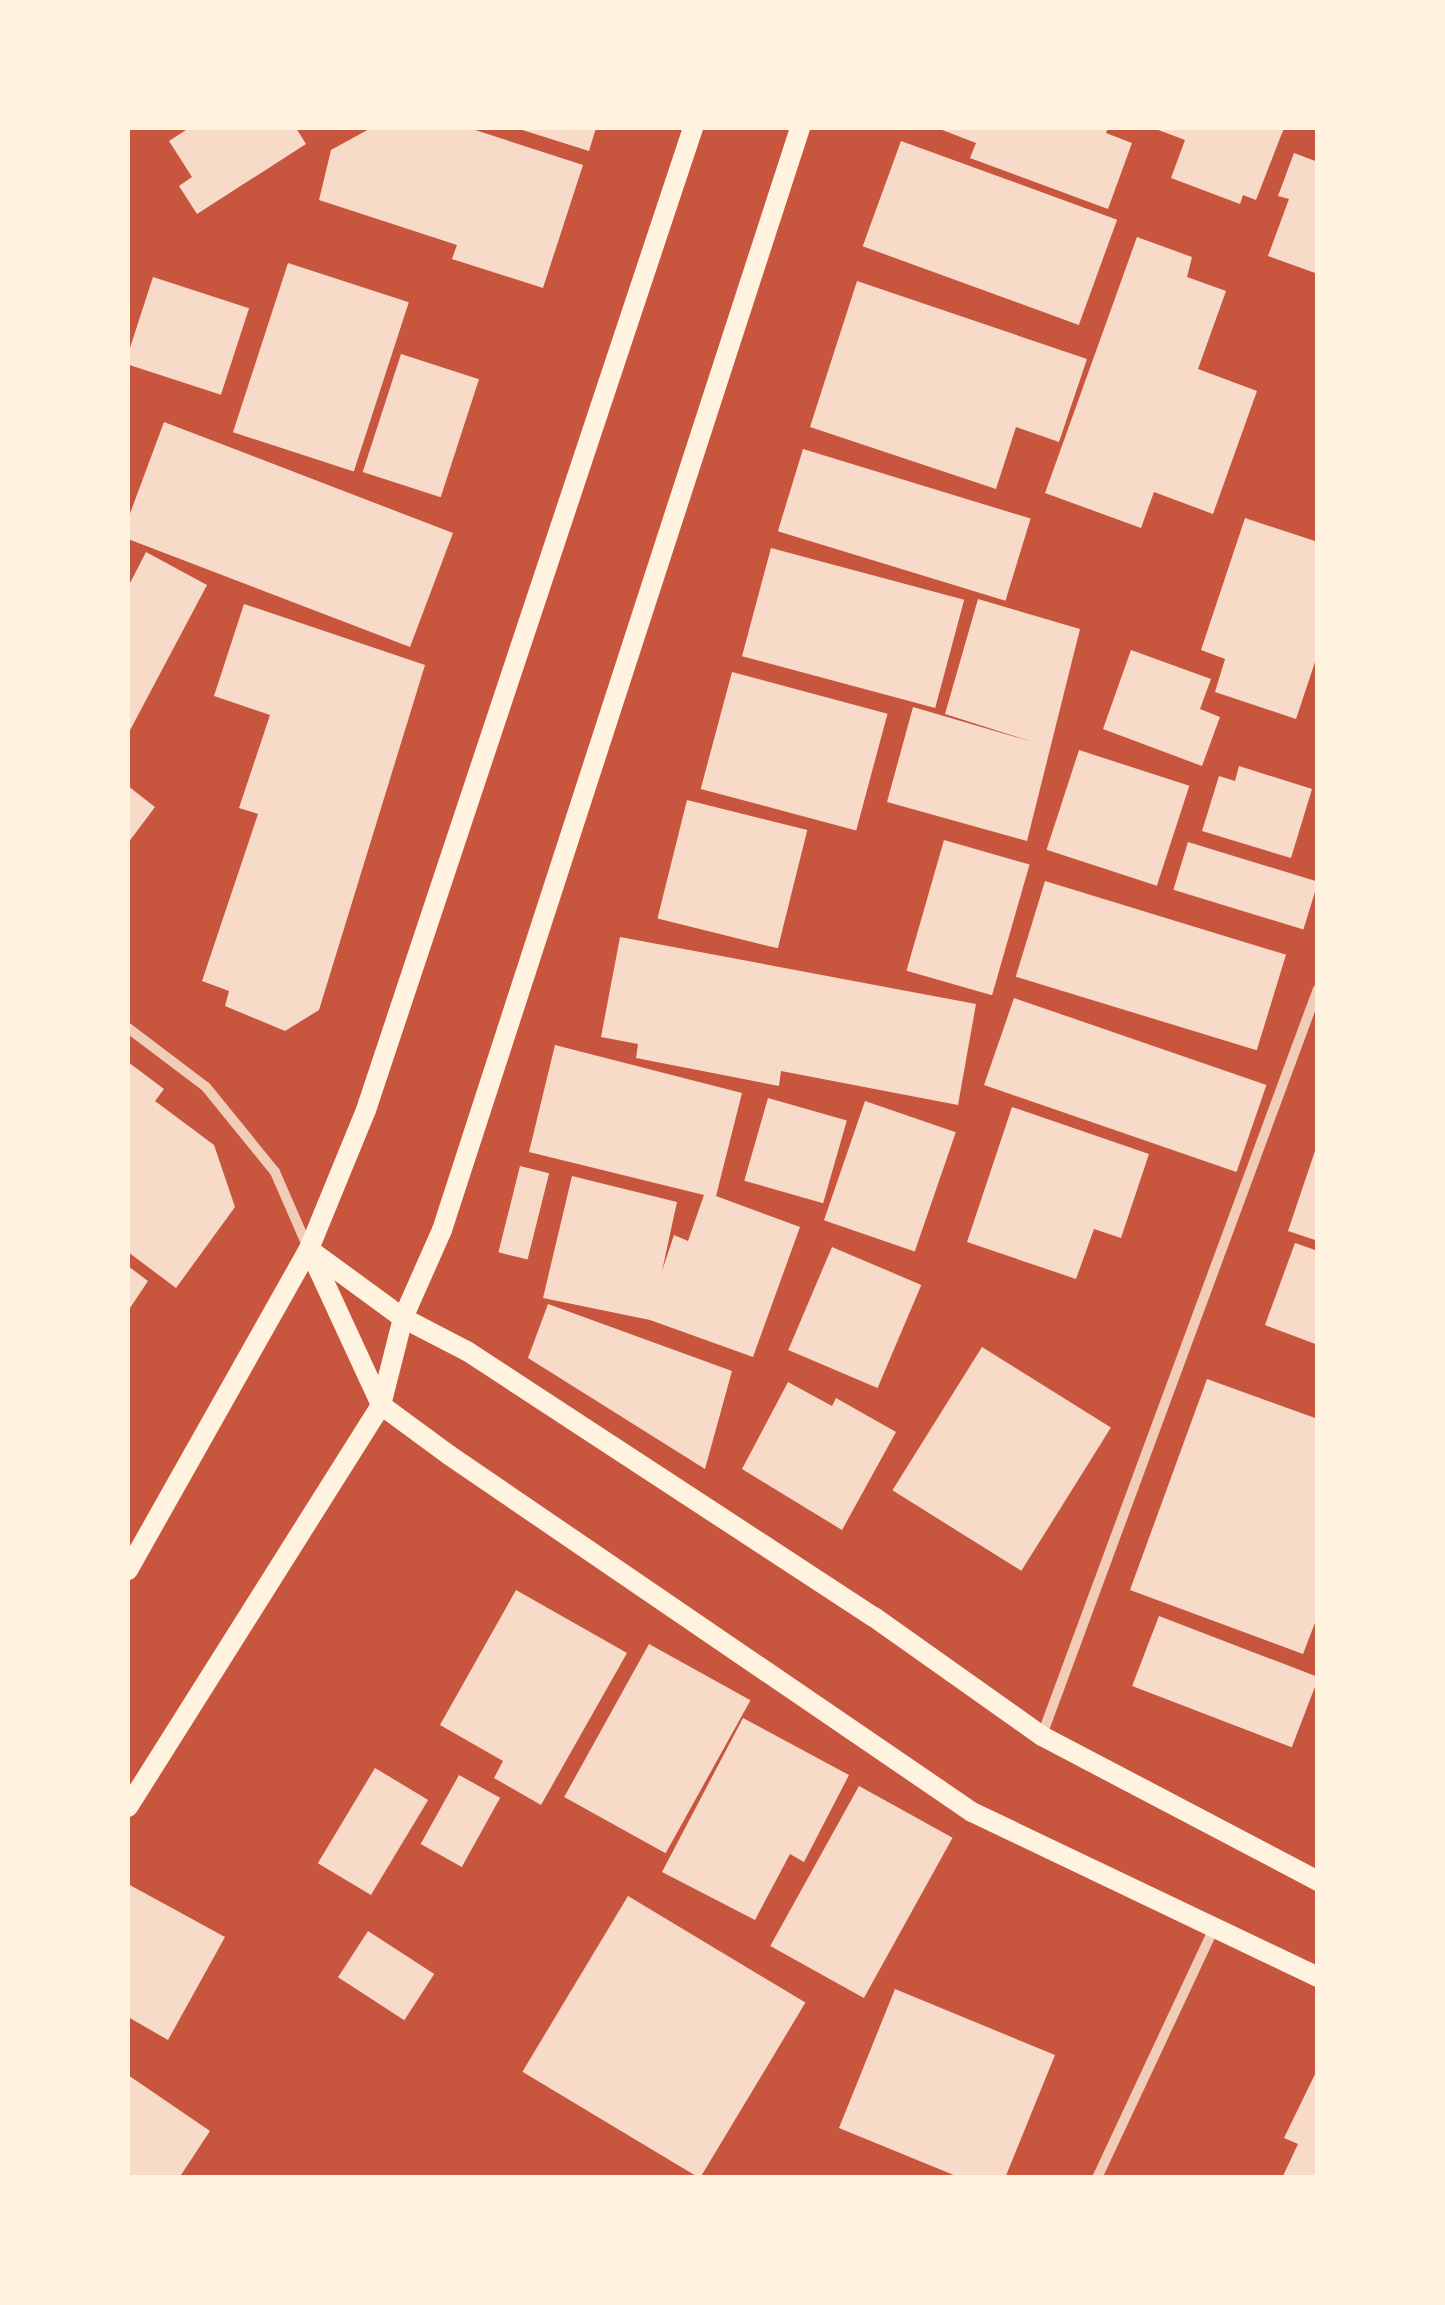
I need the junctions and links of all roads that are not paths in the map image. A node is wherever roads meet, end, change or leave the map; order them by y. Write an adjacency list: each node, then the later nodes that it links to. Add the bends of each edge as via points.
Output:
1 (692, 128): 5 (main road, via 366,1110)
2 (800, 128): 6 (main road, via 442,1230)
3 (1318, 989): 9 (street)
4 (128, 1028): 5 (street, via 217,1101 275,1172)
5 (309, 1249): 6 (main road); 7 (main road); 8 (main road)
6 (403, 1318): 7 (main road); 9 (main road, via 467,1351 858,1606)
7 (381, 1405): 10 (main road); 12 (main road, via 972,1812)
8 (128, 1570)
9 (1042, 1736): 11 (main road)
10 (128, 1807)
11 (1318, 1881)
12 (1212, 1932): 13 (main road); 14 (street)
13 (1318, 1977)
14 (1097, 2178)

